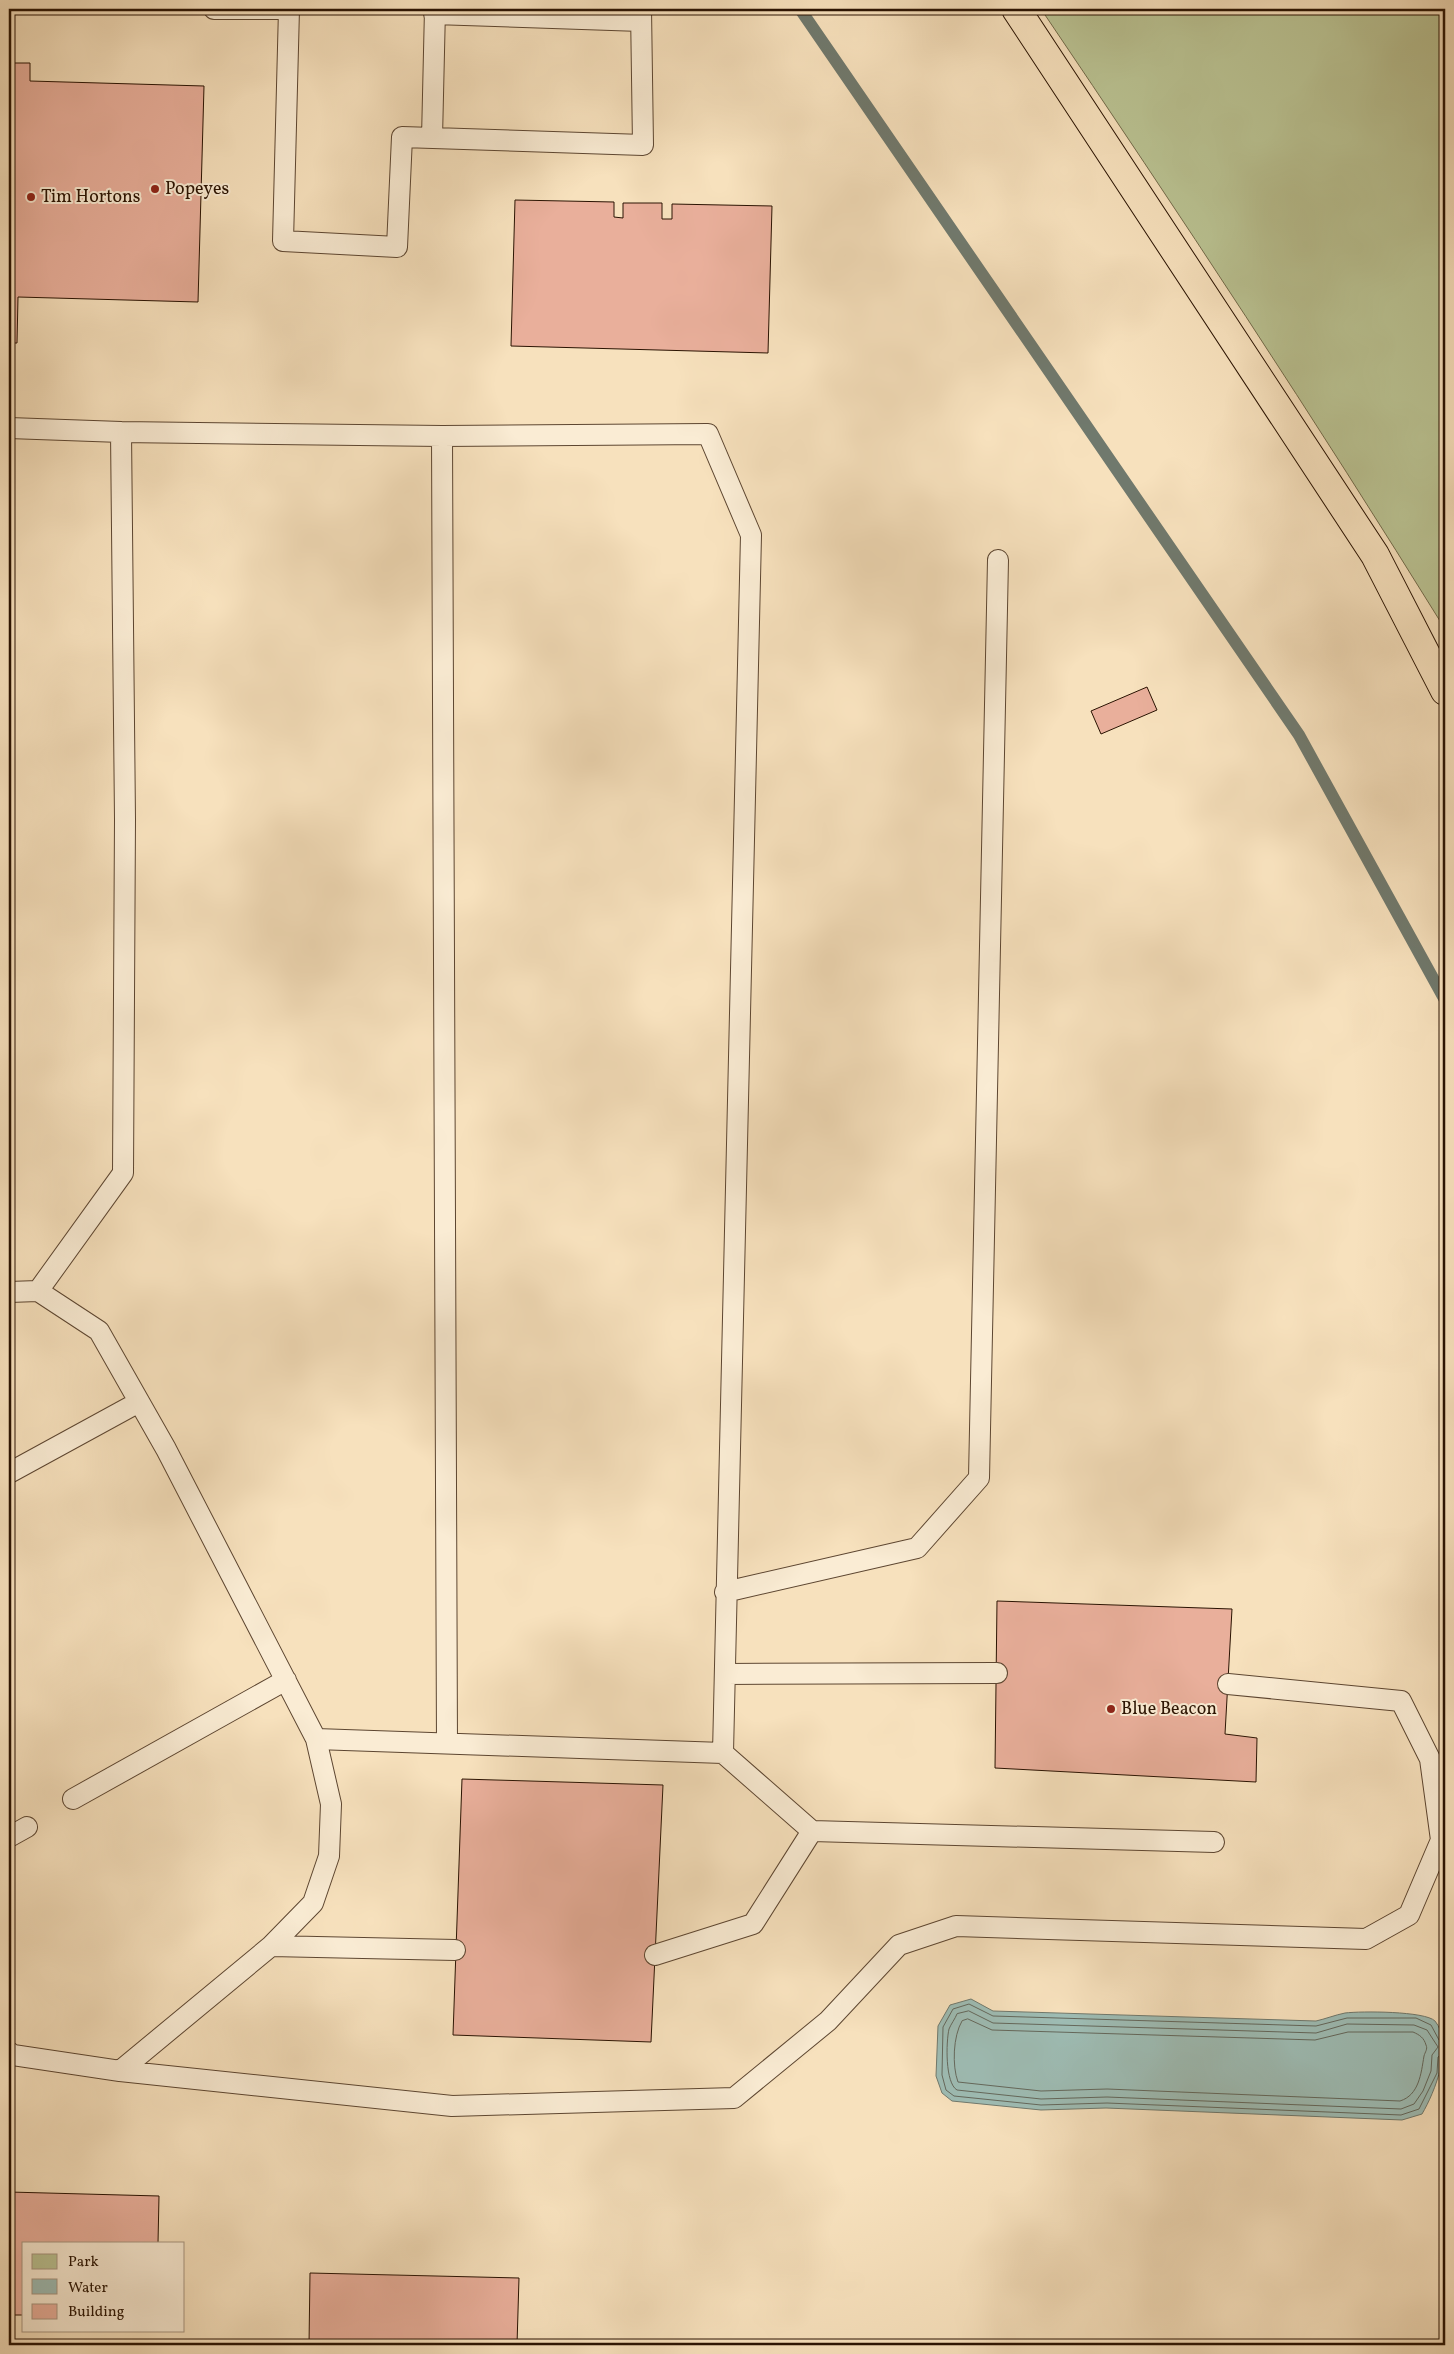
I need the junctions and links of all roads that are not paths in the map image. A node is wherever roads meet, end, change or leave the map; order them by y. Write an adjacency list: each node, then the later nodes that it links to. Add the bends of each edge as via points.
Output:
1 (214, 9): 2 (lane)
2 (289, 9): 6 (lane, via 283,241 397,247 402,137)
3 (1016, 9): 11 (highway, via 1375,554)
4 (434, 11): 5 (lane); 6 (lane)
5 (641, 15): 6 (lane, via 643,145)
6 (432, 138)
7 (9, 428): 8 (lane)
8 (121, 432): 9 (lane); 12 (lane, via 125,819 123,1173)
9 (442, 436): 16 (lane, via 708,434 752,535); 22 (lane)
10 (998, 560): 16 (lane, via 979,1478 917,1548)
11 (1445, 691)
12 (38, 1291): 13 (lane); 14 (lane, via 99,1331)
13 (9, 1292)
14 (139, 1402): 15 (lane); 19 (lane)
15 (9, 1473)
16 (725, 1592): 18 (lane)
17 (997, 1673): 18 (lane)
18 (725, 1674): 23 (lane)
19 (286, 1680): 21 (lane); 24 (lane)
20 (1228, 1684): 33 (lane, via 1401,1701 1430,1759 1442,1840 1409,1915 1366,1939 956,1926 900,1945 828,2022 734,2098 452,2106)
21 (316, 1739): 22 (lane); 29 (lane, via 331,1804 328,1856 313,1904)
22 (448, 1743): 23 (lane)
23 (723, 1753): 26 (lane)
24 (73, 1799)
25 (27, 1827): 27 (lane)
26 (812, 1831): 28 (lane); 31 (lane, via 753,1924)
27 (9, 1837)
28 (1214, 1842)
29 (271, 1946): 30 (lane); 33 (lane)
30 (456, 1950)
31 (655, 1955)
32 (9, 2052): 33 (lane)
33 (120, 2071)

